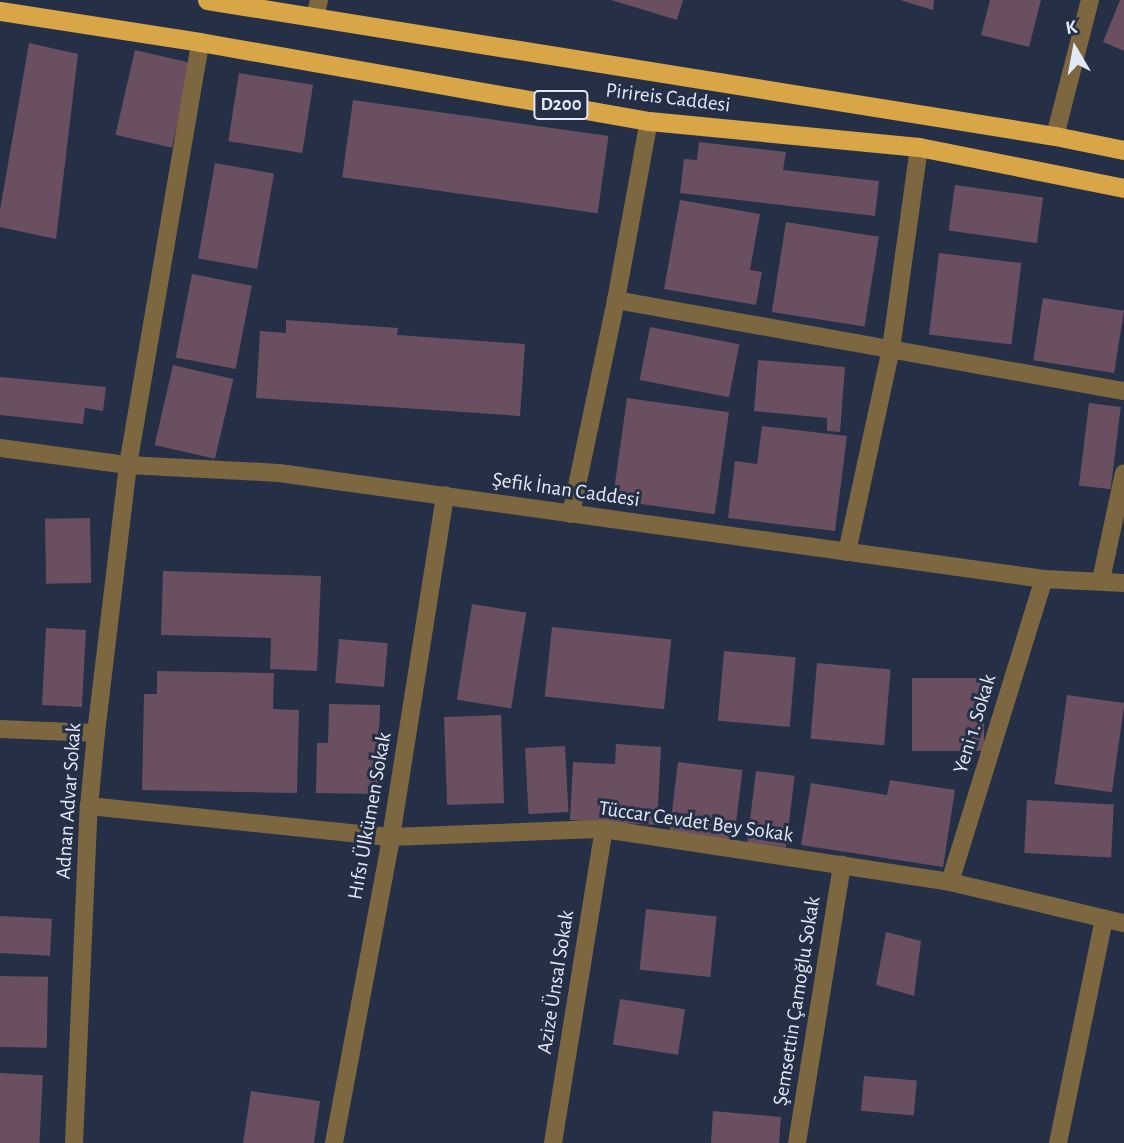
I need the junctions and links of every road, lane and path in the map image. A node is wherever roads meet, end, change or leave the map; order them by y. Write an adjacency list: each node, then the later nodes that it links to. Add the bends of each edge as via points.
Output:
1 (207, 0): 3 (highway, Pirireis Caddesi / D200)
2 (1090, 0): 7 (street)
3 (317, 8): 7 (highway, Pirireis Caddesi / D200)
4 (0, 11): 5 (highway, Pirireis Caddesi / D200)
5 (200, 42): 6 (highway, Pirireis Caddesi / D200); 15 (street, Adnan Advar Sokak)
6 (649, 121): 8 (highway, Pirireis Caddesi / D200); 11 (street)
7 (1055, 135): 9 (highway, Pirireis Caddesi / D200)
8 (919, 147): 10 (highway, Pirireis Caddesi / D200); 12 (street)
9 (1124, 150)
10 (1124, 188)
11 (616, 300): 12 (street); 18 (street)
12 (891, 349): 13 (street); 19 (street)
13 (1124, 391)
14 (0, 448): 15 (street, Şefik İnan Caddesi)
15 (128, 465): 17 (street, Şefik İnan Caddesi, via 279,473); 24 (street, Adnan Advar Sokak)
16 (1124, 473): 21 (street)
17 (446, 495): 18 (street, Şefik İnan Caddesi); 27 (street, Hıfsı Ülkümen Sokak)
18 (570, 514): 19 (street, Şefik İnan Caddesi)
19 (847, 552): 20 (street, Şefik İnan Caddesi)
20 (1044, 579): 21 (street, Şefik İnan Caddesi); 29 (street, Yeni 1. Sokak)
21 (1101, 580): 22 (street, Şefik İnan Caddesi)
22 (1124, 583)
23 (0, 729): 24 (street)
24 (96, 733): 25 (street, Adnan Advar Sokak)
25 (89, 806): 27 (street, Tüccar Cevdet Bey Sokak); 32 (street, Adnan Advar Sokak)
26 (604, 829): 27 (street, Tüccar Cevdet Bey Sokak); 28 (street, Tüccar Cevdet Bey Sokak); 34 (street, Azize Ünsal Sokak)
27 (391, 837): 33 (street, Hıfsı Ülkümen Sokak)
28 (842, 865): 29 (street, Tüccar Cevdet Bey Sokak); 35 (street, Şemsettin Çamoğlu Sokak)
29 (950, 882): 30 (street, Tüccar Cevdet Bey Sokak)
30 (1104, 919): 31 (street, Tüccar Cevdet Bey Sokak); 36 (street)
31 (1124, 923)
32 (74, 1143)
33 (334, 1143)
34 (553, 1143)
35 (797, 1143)
36 (1058, 1143)

